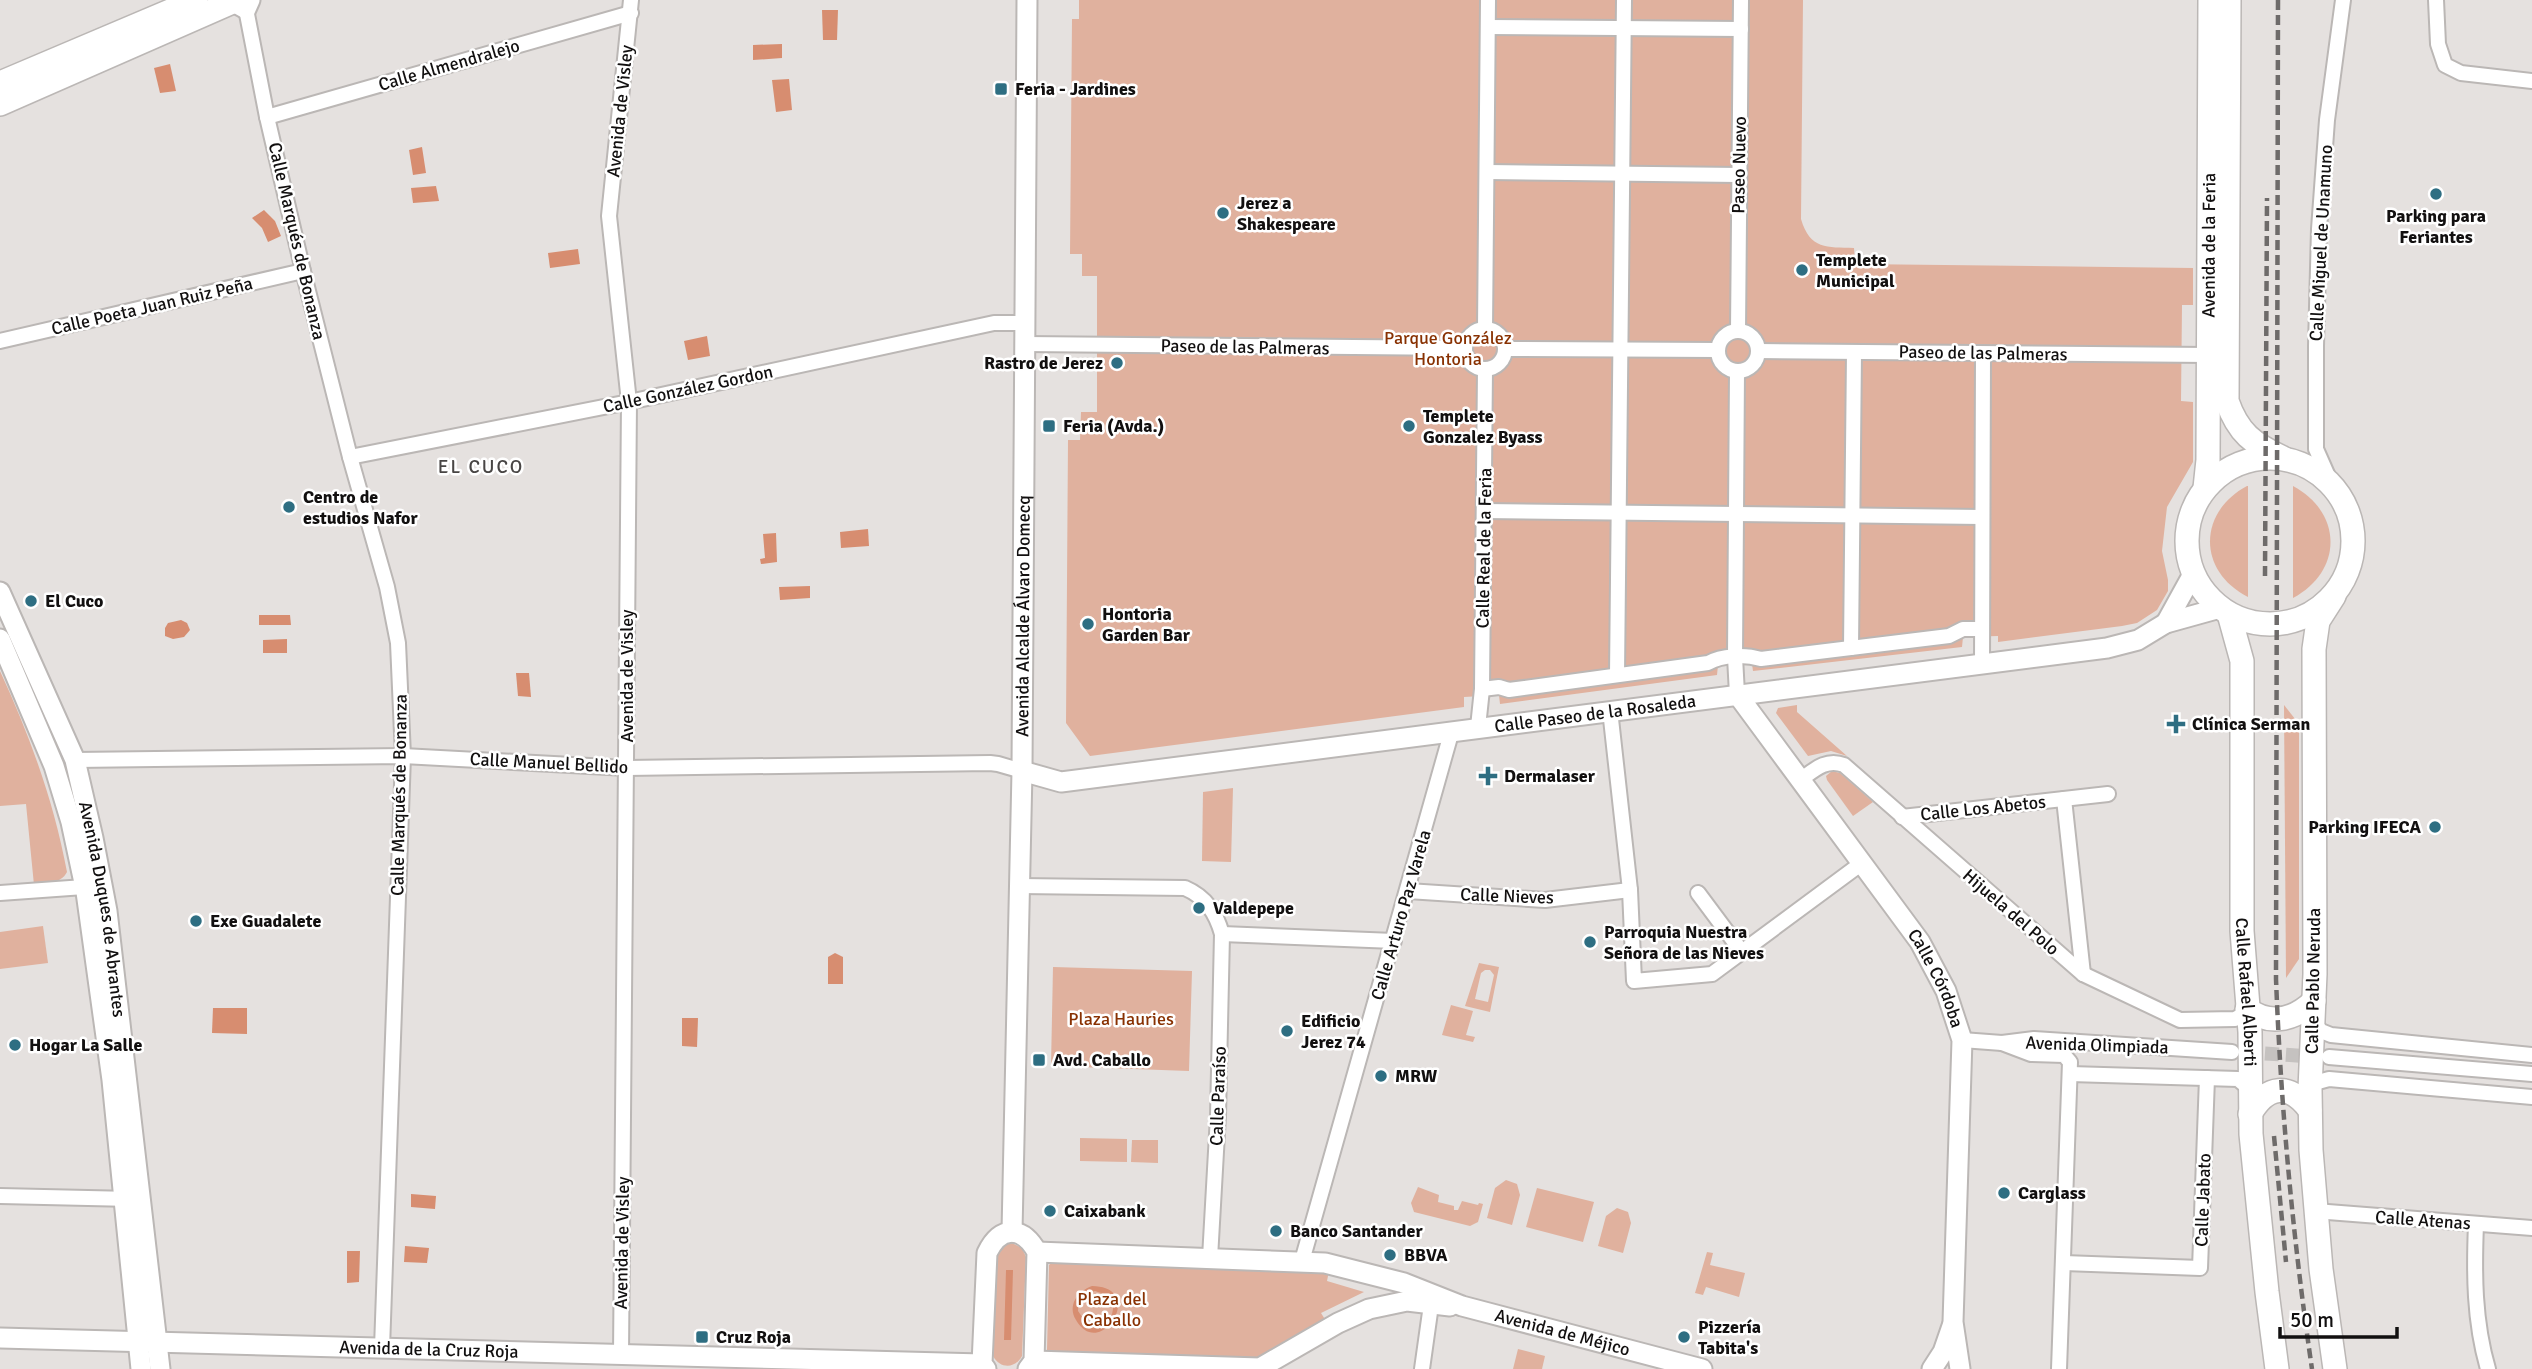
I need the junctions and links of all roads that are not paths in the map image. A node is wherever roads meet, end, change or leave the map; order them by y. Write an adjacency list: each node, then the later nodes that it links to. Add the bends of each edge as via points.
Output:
1 (196, 0): 16 (main road)
2 (1027, 0): 23 (main road, Avenida Alcalde Álvaro Domecq)
3 (1488, 0): 12 (street)
4 (1624, 0): 13 (street)
5 (1741, 0): 14 (street, Paseo Nuevo)
6 (2210, 0): 35 (main road, Avenida de la Feria)
7 (2229, 0): 40 (main road, Avenida de la Feria, via 2227,401 2245,435)
8 (2343, 0): 41 (street, Calle Miguel de Unamuno, via 2327,120 2316,346 2316,449)
9 (2436, 0): 15 (street, via 2438,44 2445,65 2470,75)
10 (238, 2): 17 (main road); 18 (street, Calle Marqués de Bonanza)
11 (631, 6): 18 (street, Calle Almendralejo); 38 (street, Avenida de Visley, via 610,216)
12 (1488, 27): 13 (street); 19 (street)
13 (1623, 29): 14 (street); 20 (street)
14 (1741, 29): 21 (street, Paseo Nuevo)
15 (2532, 81)
16 (0, 83)
17 (0, 104)
18 (267, 117): 22 (street, Calle Marqués de Bonanza)
19 (1488, 172): 20 (street); 24 (street)
20 (1622, 174): 21 (street); 30 (street)
21 (1739, 175): 25 (street, Paseo Nuevo)
22 (303, 271): 26 (street, Calle Poeta Juan Ruiz Peña); 39 (street, Calle Marqués de Bonanza)
23 (1024, 323): 27 (main road, Avenida Alcalde Álvaro Domecq); 38 (street, Calle González Gordon, via 994,323)
24 (1485, 329): 28 (street, via 1474,333); 29 (street, via 1497,333)
25 (1738, 331): 31 (street, via 1721,339); 32 (street, via 1754,339)
26 (0, 341)
27 (1024, 344): 28 (street, Paseo de las Palmeras); 67 (main road, Avenida Alcalde Álvaro Domecq)
28 (1465, 348): 36 (street, via 1473,365)
29 (1505, 349): 30 (street); 36 (street, via 1501,360)
30 (1621, 349): 31 (street); 44 (street)
31 (1718, 350): 37 (street, via 1726,367)
32 (1758, 351): 33 (street, Paseo de las Palmeras); 37 (street, via 1754,363)
33 (1854, 352): 34 (street, Paseo de las Palmeras); 46 (street)
34 (1983, 354): 35 (street, Paseo de las Palmeras); 47 (street)
35 (2209, 355): 42 (main road, Avenida de la Feria)
36 (1485, 369): 43 (street, Calle Real de la Feria)
37 (1737, 371): 45 (street)
38 (629, 402): 39 (street, Calle González Gordon); 66 (street, Avenida de Visley)
39 (350, 457): 64 (street, Calle Marqués de Bonanza, via 398,643)
40 (2286, 459): 41 (main road, via 2310,467); 42 (main road, via 2242,462)
41 (2331, 483): 50 (main road, via 2349,513 2353,534 2350,565)
42 (2205, 488): 48 (main road, via 2187,530)
43 (1484, 511): 44 (street); 59 (street, Calle Real de la Feria)
44 (1618, 514): 45 (street); 58 (street)
45 (1736, 514): 46 (street); 56 (street)
46 (1853, 515): 47 (street); 55 (street)
47 (1982, 517): 53 (street)
48 (2193, 574): 51 (main road, via 2205,594); 52 (main road)
49 (0, 592): 65 (main road, Avenida Duques de Abrantes)
50 (2334, 596): 51 (main road, via 2314,613 2289,623 2263,625); 85 (main road, Calle Pablo Neruda, via 2318,621 2314,649)
51 (2224, 611): 52 (main road, Calle Paseo de la Rosaleda); 84 (main road, Calle Rafael Alberti, via 2242,661 2242,931)
52 (2166, 623): 57 (main road, Calle Paseo de la Rosaleda, via 2123,646)
53 (1981, 629): 55 (street); 57 (street)
54 (0, 639): 74 (main road, Avenida Duques de Abrantes, via 54,766)
55 (1851, 648): 56 (street, via 1761,659)
56 (1735, 657): 58 (street); 60 (street)
57 (1982, 664): 60 (main road, Calle Paseo de la Rosaleda)
58 (1618, 676): 59 (street, via 1509,690)
59 (1482, 688): 62 (street, Calle Real de la Feria)
60 (1737, 694): 61 (main road, Calle Paseo de la Rosaleda); 68 (main road, Calle Córdoba)
61 (1610, 710): 62 (main road, Calle Paseo de la Rosaleda); 75 (street)
62 (1478, 727): 63 (main road, Calle Paseo de la Rosaleda)
63 (1452, 730): 67 (main road, Calle Paseo de la Rosaleda, via 1061,782); 76 (street, Calle Arturo Paz Varela)
64 (403, 757): 65 (street, Calle Manuel Bellido); 66 (street, Calle Manuel Bellido); 113 (street, Calle Marqués de Bonanza)
65 (75, 760): 82 (main road, Avenida Duques de Abrantes, via 107,911)
66 (627, 768): 67 (street, Calle Manuel Bellido, via 982,763); 114 (street, Avenida de Visley)
67 (1022, 771): 73 (main road, Avenida Alcalde Álvaro Domecq)
68 (1799, 781): 71 (street, Hijuela del Polo, via 1834,761); 72 (main road, Calle Córdoba)
69 (2108, 794): 70 (street, Calle Los Abetos)
70 (2064, 799): 71 (street, Calle Los Abetos); 83 (street, Calle Los Abetos)
71 (1902, 817): 83 (street, Hijuela del Polo)
72 (1862, 863): 81 (street); 86 (main road, Calle Córdoba, via 1920,942 1946,991)
73 (1019, 886): 79 (street, Calle Paraíso, via 1185,888 1209,905); 103 (main road, Avenida Alcalde Álvaro Domecq)
74 (85, 887): 77 (street); 82 (main road, Avenida Duques de Abrantes)
75 (1630, 890): 76 (street, Calle Nieves, via 1545,900); 81 (street, via 1634,981 1712,974)
76 (1408, 891): 80 (street, Calle Arturo Paz Varela)
77 (0, 893)
78 (1698, 893): 81 (street)
79 (1222, 934): 80 (street); 105 (street, Calle Paraíso)
80 (1394, 941): 106 (street, Calle Arturo Paz Varela)
81 (1742, 952)
82 (103, 959): 99 (main road, Avenida Duques de Abrantes)
83 (2083, 974): 84 (street, Hijuela del Polo, via 2180,1020 2235,1019)
84 (2247, 1009): 85 (main road, via 2266,1019); 94 (main road, Calle Rafael Alberti)
85 (2314, 1011): 89 (street, via 2321,1031 2331,1035); 96 (main road, Calle Pablo Neruda)
86 (1962, 1040): 87 (street, Avenida Olimpiada); 110 (main road, Calle Córdoba)
87 (2002, 1043): 88 (street, Avenida Olimpiada, via 2034,1039); 91 (street, via 2031,1054 2064,1055 2070,1062)
88 (2232, 1052)
89 (2532, 1055)
90 (2329, 1058): 92 (street)
91 (2070, 1074): 93 (street); 107 (street)
92 (2532, 1074)
93 (2207, 1078): 94 (street, via 2238,1079); 107 (street, Calle Jabato, via 2200,1268)
94 (2250, 1088): 97 (main road, Calle Rafael Alberti)
95 (2532, 1097): 96 (street, via 2329,1079 2318,1082)
96 (2310, 1099): 97 (main road, via 2277,1090 2258,1101); 100 (main road, Calle Pablo Neruda)
97 (2250, 1114): 125 (main road, Calle Rafael Alberti)
98 (0, 1196): 99 (street)
99 (131, 1199): 112 (main road, Avenida Duques de Abrantes)
100 (2315, 1211): 101 (street, Calle Atenas); 126 (main road, Calle Pablo Neruda)
101 (2476, 1224): 102 (street, Calle Atenas); 127 (street, via 2475,1291)
102 (2532, 1228)
103 (1012, 1232): 104 (main road, via 1032,1242); 116 (main road, via 992,1241 987,1253)
104 (1037, 1252): 105 (main road); 115 (main road)
105 (1210, 1258): 106 (main road)
106 (1302, 1261): 109 (main road, via 1404,1283)
107 (2064, 1263): 124 (street)
108 (1431, 1305): 109 (main road); 117 (main road, via 1407,1301 1369,1309 1338,1323); 120 (street)
109 (1462, 1306): 121 (main road, Avenida de Méjico)
110 (1953, 1321): 122 (main road, Calle Córdoba); 123 (main road, Calle Córdoba)
111 (0, 1338): 112 (main road, Avenida de la Cruz Roja)
112 (148, 1341): 113 (main road, Avenida de la Cruz Roja); 118 (main road, Avenida Duques de Abrantes); 119 (main road, Avenida Duques de Abrantes)
113 (382, 1348): 114 (main road, Avenida de la Cruz Roja)
114 (621, 1355): 116 (main road, Avenida de la Cruz Roja)
115 (1031, 1365): 117 (main road)
116 (984, 1366)
117 (1270, 1367)
118 (141, 1369)
119 (160, 1369)
120 (1422, 1369)
121 (1702, 1369)
122 (1932, 1369)
123 (1959, 1369)
124 (2059, 1369)
125 (2277, 1369)
126 (2335, 1369)
127 (2488, 1369)

